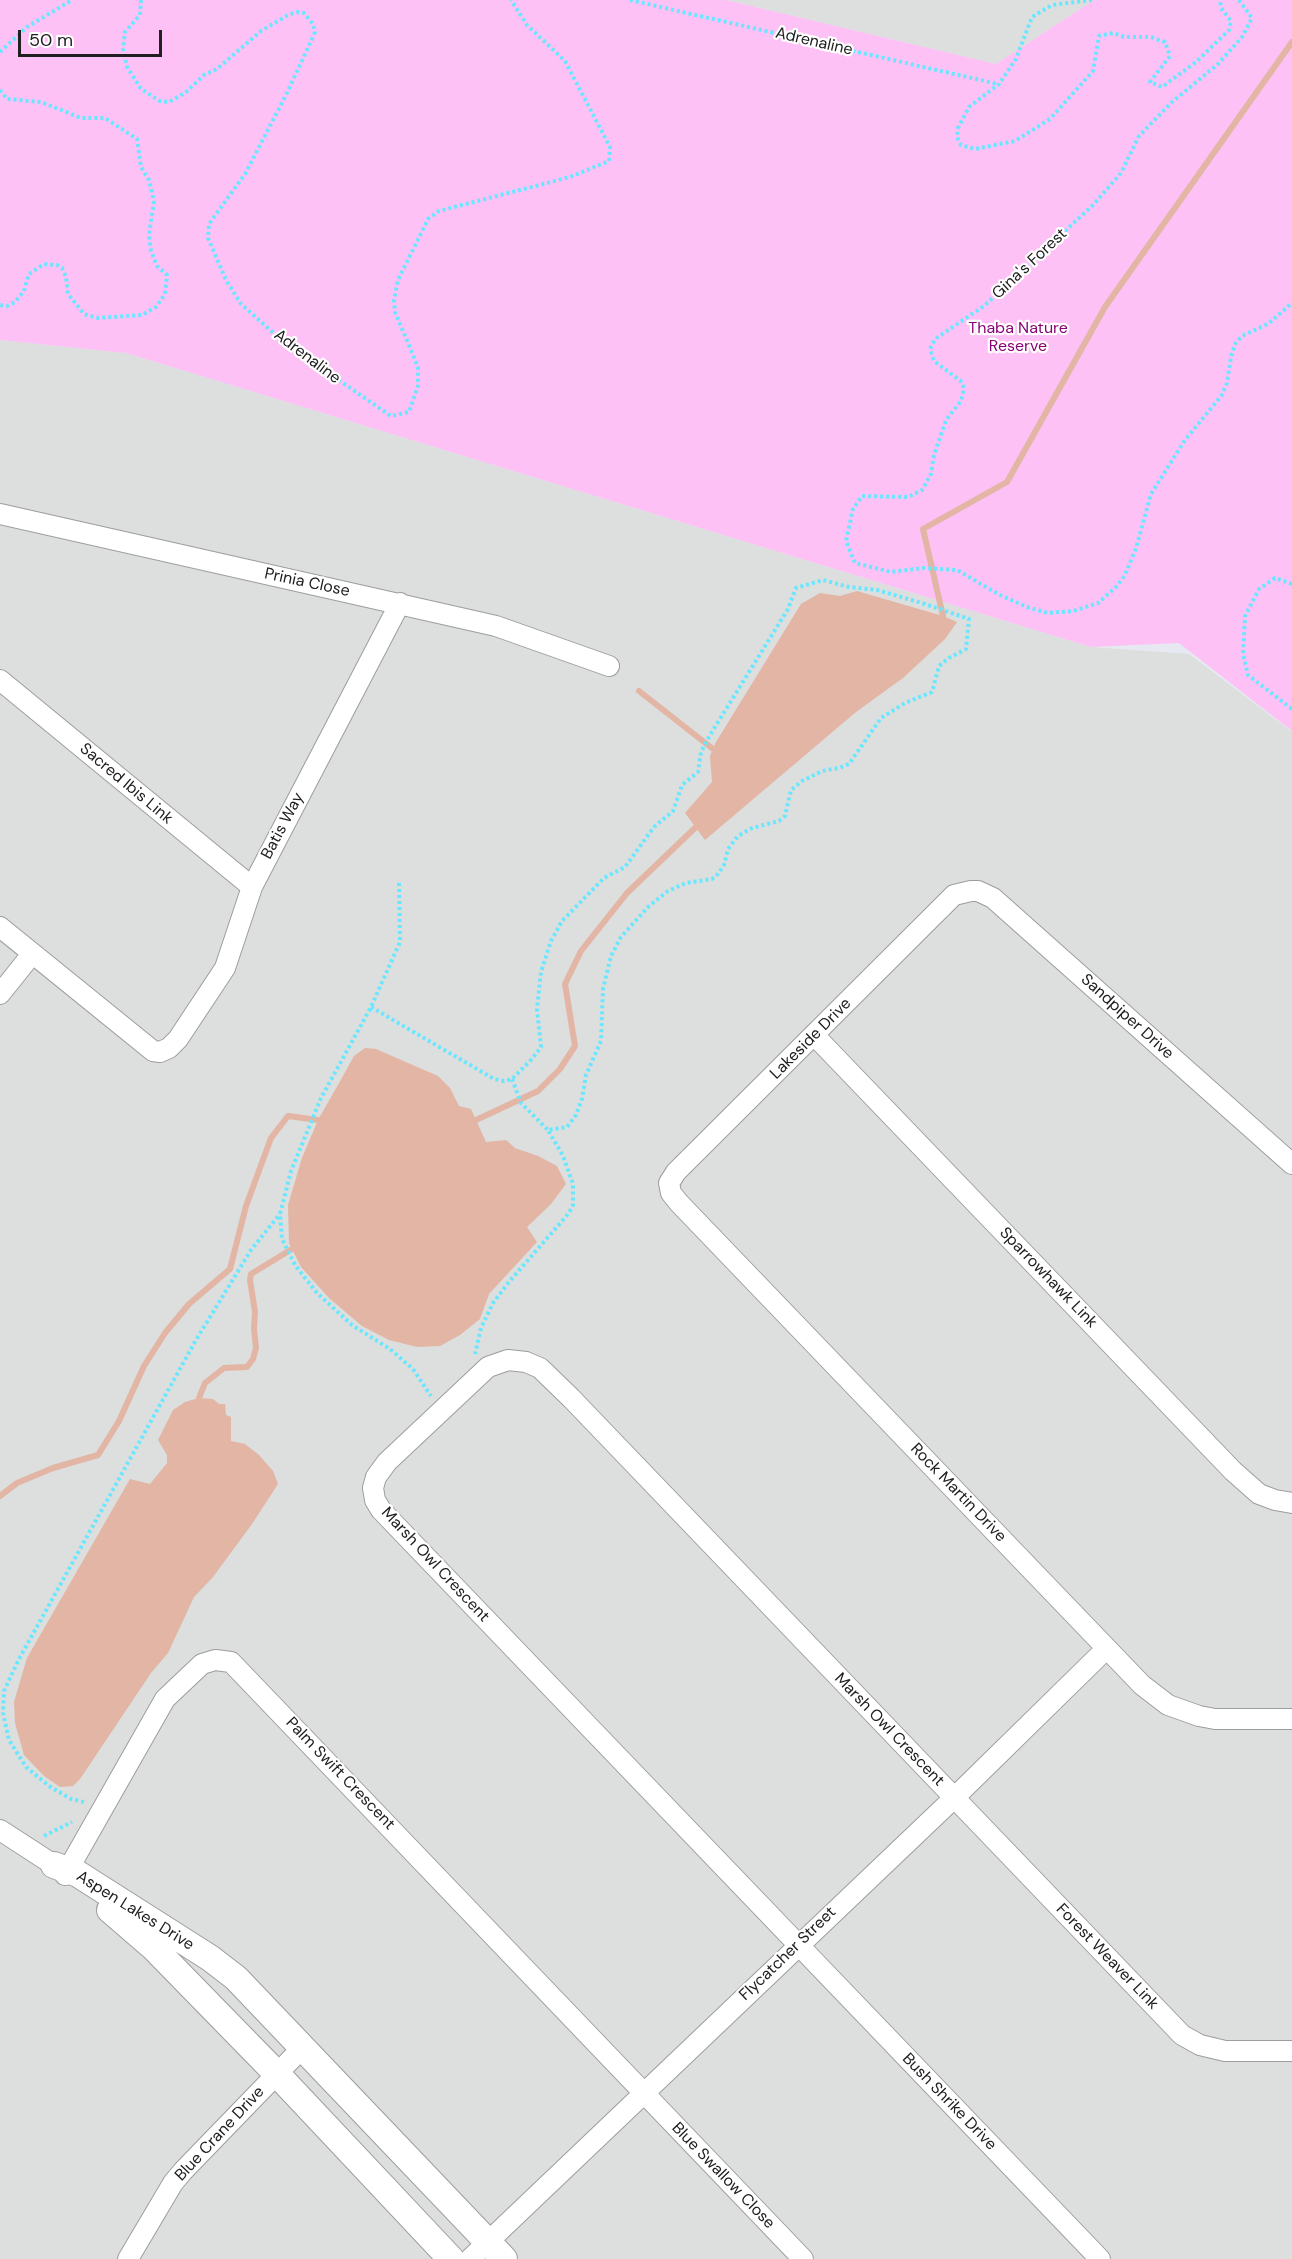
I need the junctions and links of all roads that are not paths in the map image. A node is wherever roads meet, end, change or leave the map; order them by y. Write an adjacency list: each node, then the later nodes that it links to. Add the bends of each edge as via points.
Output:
1 (0, 514): 2 (street, Prinia Close)
2 (400, 603): 3 (street, Prinia Close, via 496,626); 5 (street, Batis Way)
3 (609, 666)
4 (0, 680): 5 (street, Sacred Ibis Link)
5 (252, 887): 8 (street, Batis Way, via 225,968 178,1039 160,1052 153,1051)
6 (954, 895): 10 (street, Lakeside Drive); 11 (street, Sandpiper Drive, via 971,891 993,898)
7 (0, 927): 8 (street)
8 (32, 954): 9 (street)
9 (0, 994)
10 (814, 1035): 12 (street, Lakeside Drive); 13 (street, Sparrowhawk Link, via 1233,1471 1259,1494)
11 (1292, 1164)
12 (669, 1183): 14 (street, Rock Martin Drive, via 670,1193 679,1203)
13 (1292, 1503)
14 (1106, 1649): 15 (street, Rock Martin Drive, via 1160,1700 1182,1712 1215,1719); 16 (street, Flycatcher Street)
15 (1292, 1719)
16 (954, 1798): 19 (street, Flycatcher Street); 19 (street, Marsh Owl Crescent, via 548,1375 530,1363 508,1360 488,1367 474,1378 381,1470 373,1488 375,1500); 21 (street, Forest Weaver Link, via 1187,2039 1225,2051)
17 (0, 1830): 18 (street)
18 (62, 1870): 20 (street, Aspen Lakes Drive, via 210,1958 236,1978); 22 (street, Aspen Lakes Drive, via 154,1948); 23 (street, Palm Swift Crescent, via 165,1699 202,1664 215,1660 231,1662)
19 (798, 1945): 23 (street, Flycatcher Street); 28 (street, Bush Shrike Drive)
20 (303, 2047): 22 (street, Blue Crane Drive); 24 (street, Aspen Lakes Drive)
21 (1292, 2051)
22 (277, 2074): 25 (street, Blue Crane Drive, via 178,2177); 26 (street, Aspen Lakes Drive)
23 (644, 2092): 24 (street, Flycatcher Street); 27 (street, Blue Swallow Close)
24 (487, 2253)
25 (128, 2259)
26 (451, 2259)
27 (803, 2259)
28 (1100, 2259)

